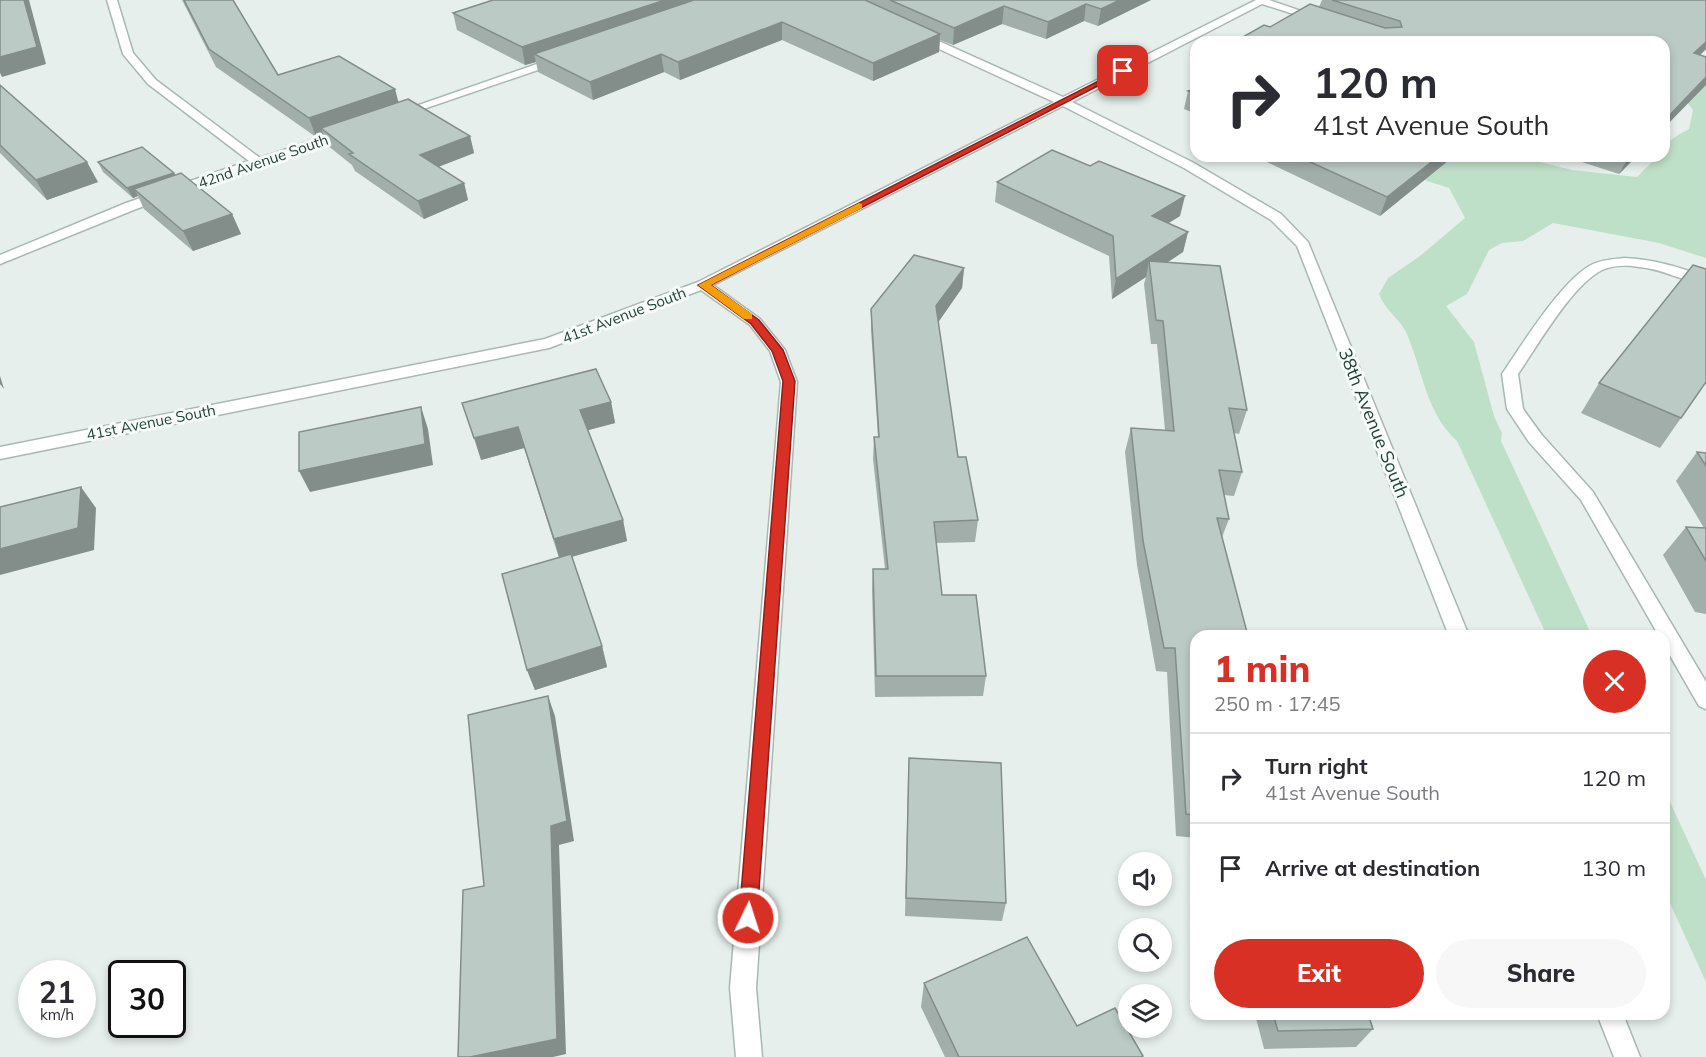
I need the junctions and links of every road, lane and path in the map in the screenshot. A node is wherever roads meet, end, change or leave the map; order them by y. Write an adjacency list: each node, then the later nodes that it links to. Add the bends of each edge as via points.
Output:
1 (112, 0): 11 (street, via 128,54 152,82)
2 (1262, 0): 3 (street); 5 (street, 41st Avenue South)
3 (1326, 21)
4 (903, 29): 8 (street, 38th Avenue South)
5 (1192, 36)
6 (1190, 37): 8 (street, 41st Avenue South)
7 (575, 54): 9 (street)
8 (1064, 102): 14 (street, 41st Avenue South); 16 (street, 38th Avenue South, via 1188,165 1276,217 1303,245)
9 (382, 120)
10 (360, 127): 11 (street, 42nd Avenue South)
11 (258, 162): 12 (street, 42nd Avenue South, via 131,206)
12 (0, 261)
13 (1706, 282): 17 (street, via 1673,269 1628,261 1597,267 1568,292 1510,374 1515,409 1535,438 1587,496)
14 (704, 285): 15 (street, 41st Avenue South, via 549,343); 21 (street, via 755,322 777,350 789,381 743,988)
15 (0, 453)
16 (1457, 630)
17 (1665, 630)
18 (1670, 638): 19 (street)
19 (1706, 700)
20 (1613, 1020): 22 (street)
21 (750, 1057)
22 (1628, 1057)

